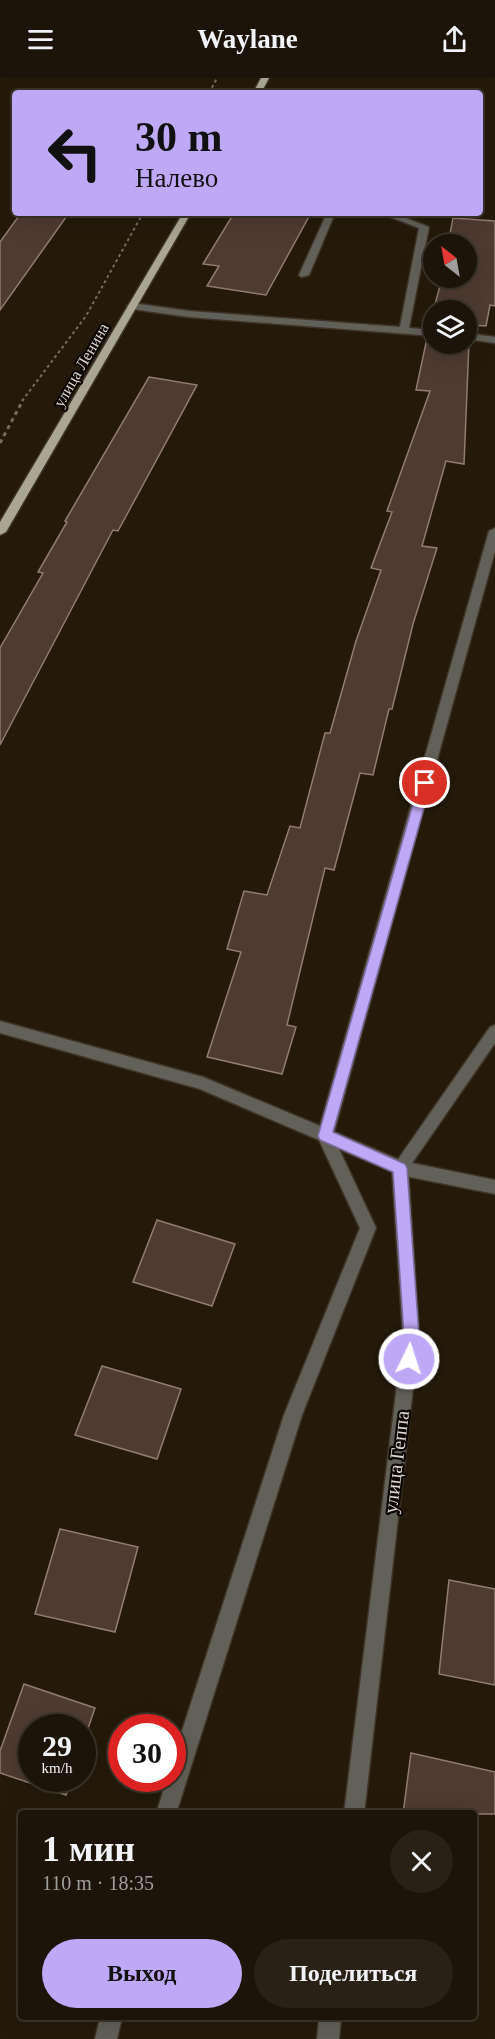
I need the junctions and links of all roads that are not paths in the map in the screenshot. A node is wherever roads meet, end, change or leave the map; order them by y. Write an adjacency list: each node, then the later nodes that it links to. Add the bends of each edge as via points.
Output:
1 (185, 216): 5 (main road, улица Ленина)
2 (330, 216): 4 (street)
3 (393, 216): 6 (street, via 424,227)
4 (304, 275)
5 (132, 306): 6 (street); 11 (main road, улица Ленина)
6 (404, 330): 7 (street)
7 (423, 332)
8 (477, 338): 9 (street)
9 (495, 340)
10 (495, 531): 14 (street)
11 (0, 532)
12 (0, 1027): 14 (street, via 203,1083)
13 (495, 1031): 15 (street)
14 (325, 1136): 15 (street); 17 (street, via 368,1228 293,1415)
15 (400, 1168): 16 (street); 18 (street, улица Геппа, via 411,1336)
16 (495, 1187)
17 (167, 1810)
18 (354, 1810)
19 (111, 2020): 21 (street)
20 (330, 2020): 22 (street)
21 (106, 2039)
22 (327, 2039)

